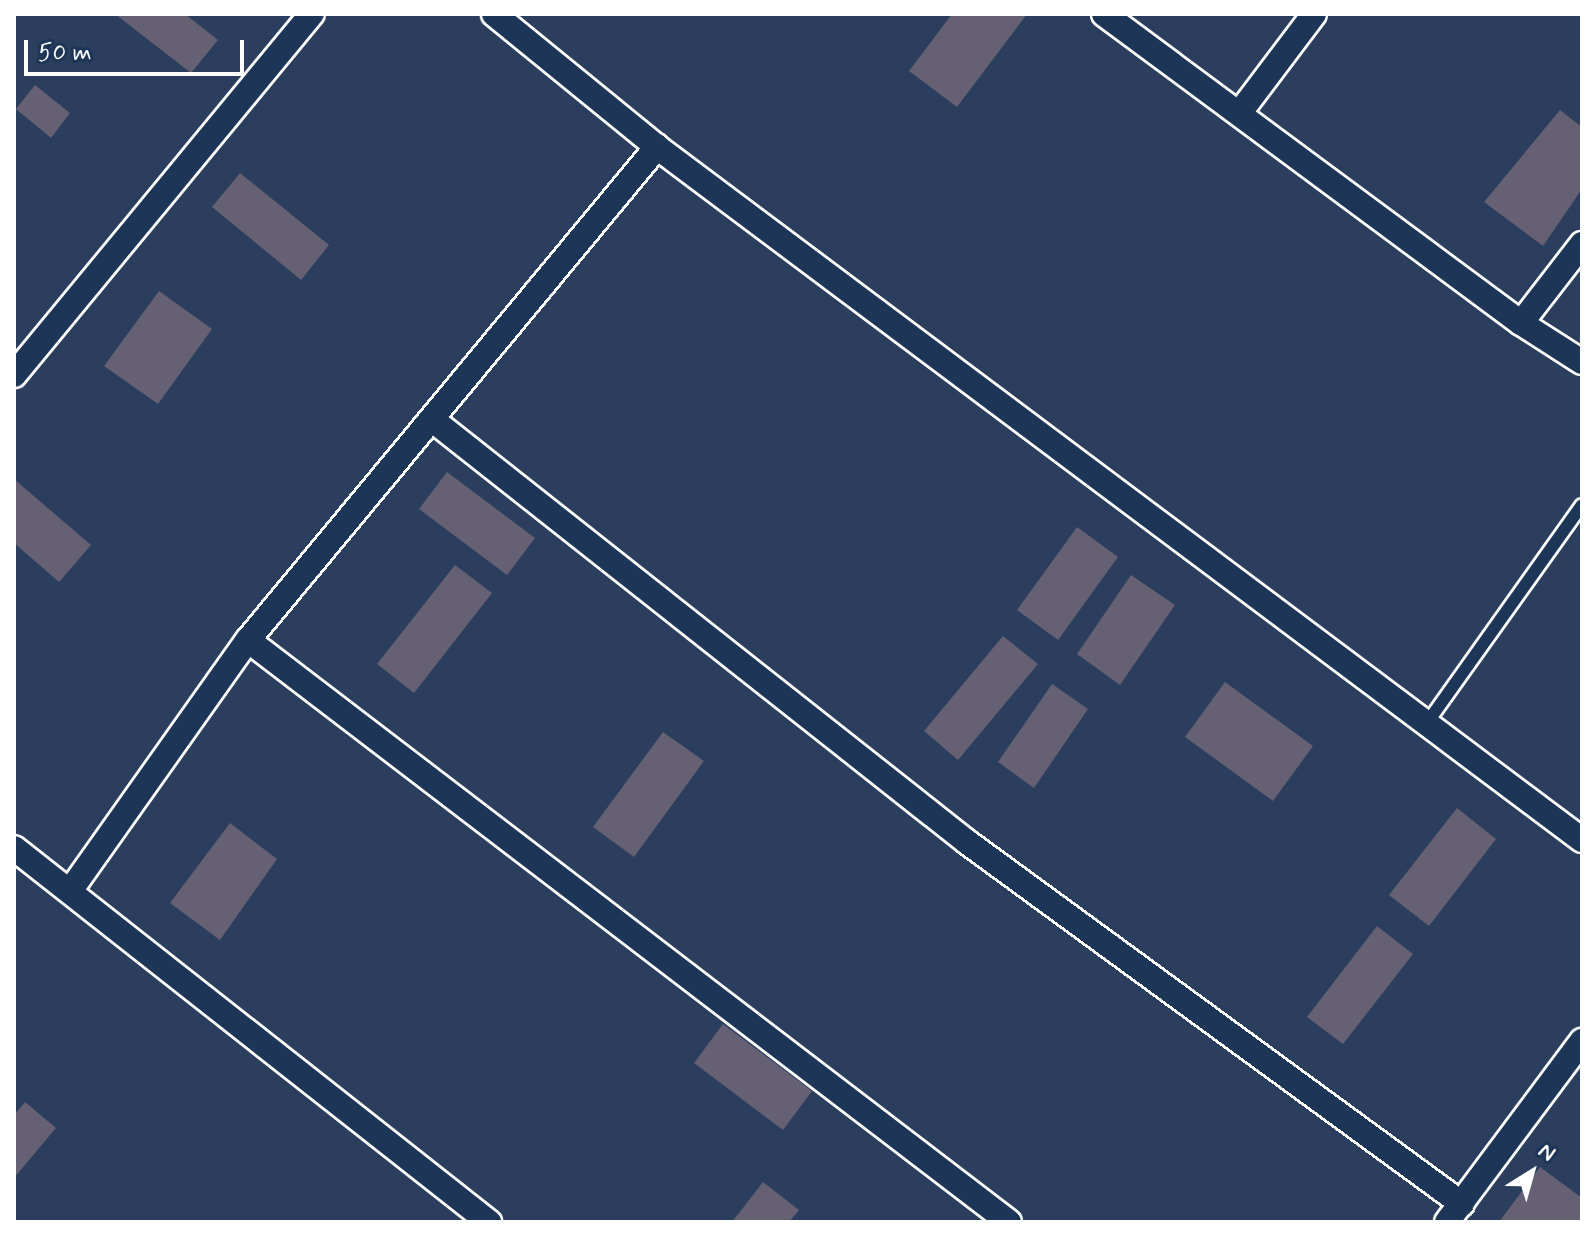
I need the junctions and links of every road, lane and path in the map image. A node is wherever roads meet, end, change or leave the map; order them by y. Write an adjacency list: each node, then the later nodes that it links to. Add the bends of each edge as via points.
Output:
1 (312, 14): 10 (street)
2 (494, 14): 6 (street)
3 (1104, 14): 5 (street)
4 (1314, 14): 5 (street)
5 (1241, 111): 8 (street)
6 (657, 147): 11 (street); 14 (street)
7 (1582, 244): 8 (street)
8 (1521, 323): 9 (street)
9 (1582, 362)
10 (14, 375)
11 (434, 421): 13 (street); 19 (street, via 967,842)
12 (1582, 505): 14 (lane)
13 (248, 640): 17 (street); 21 (street)
14 (1427, 723): 15 (street)
15 (1582, 840)
16 (14, 848): 17 (street)
17 (70, 891): 20 (street)
18 (1582, 1041): 19 (street)
19 (1455, 1213)
20 (489, 1222)
21 (1009, 1222)

